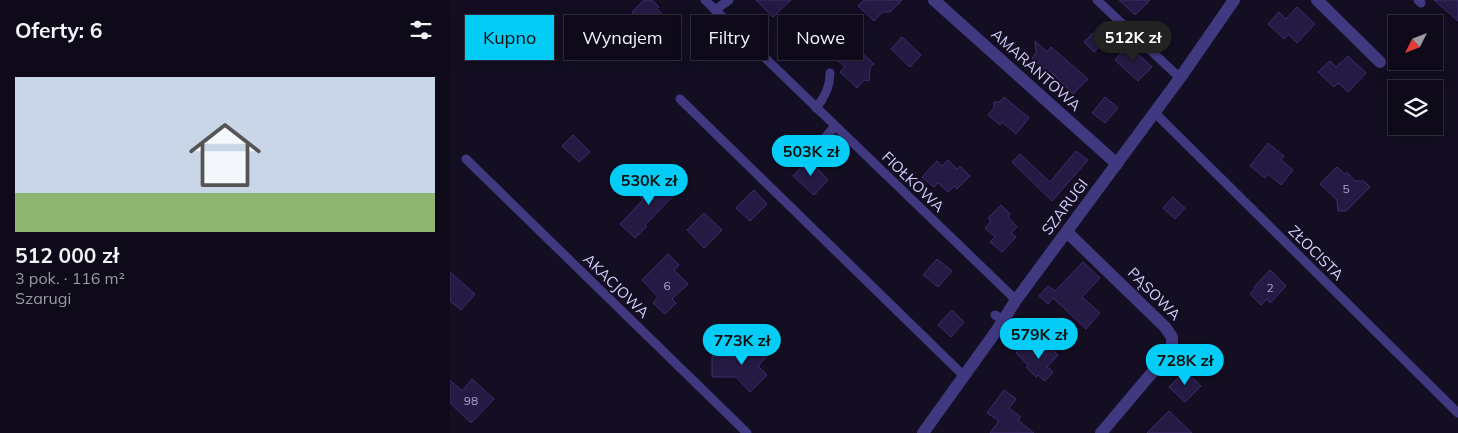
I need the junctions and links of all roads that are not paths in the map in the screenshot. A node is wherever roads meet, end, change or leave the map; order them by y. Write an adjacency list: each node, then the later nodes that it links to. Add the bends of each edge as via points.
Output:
1 (705, 0): 7 (lane, FIOŁKOWA)
2 (729, 0): 7 (lane)
3 (934, 0): 17 (street, AMARANTOWA)
4 (1097, 0): 10 (lane)
5 (1234, 0): 10 (street, SZARUGI)
6 (1317, 0): 8 (street)
7 (715, 10): 12 (lane, FIOŁKOWA)
8 (1380, 62)
9 (830, 73): 12 (lane, via 830,84)
10 (1180, 78): 13 (street, SZARUGI)
11 (680, 99): 20 (lane)
12 (816, 108): 14 (lane, FIOŁKOWA)
13 (1154, 113): 17 (street, SZARUGI); 21 (lane, ZŁOCISTA)
14 (835, 126): 15 (lane); 19 (lane, FIOŁKOWA)
15 (813, 152)
16 (466, 159): 22 (lane, AKACJOWA)
17 (1117, 164): 18 (street, SZARUGI)
18 (1067, 232): 19 (street, SZARUGI); 24 (street, PĄSOWA, via 1165,327 1177,346)
19 (1016, 300): 20 (street, SZARUGI)
20 (966, 368): 23 (street, SZARUGI)
21 (1458, 413)
22 (748, 433)
23 (923, 433)
24 (1101, 433)

